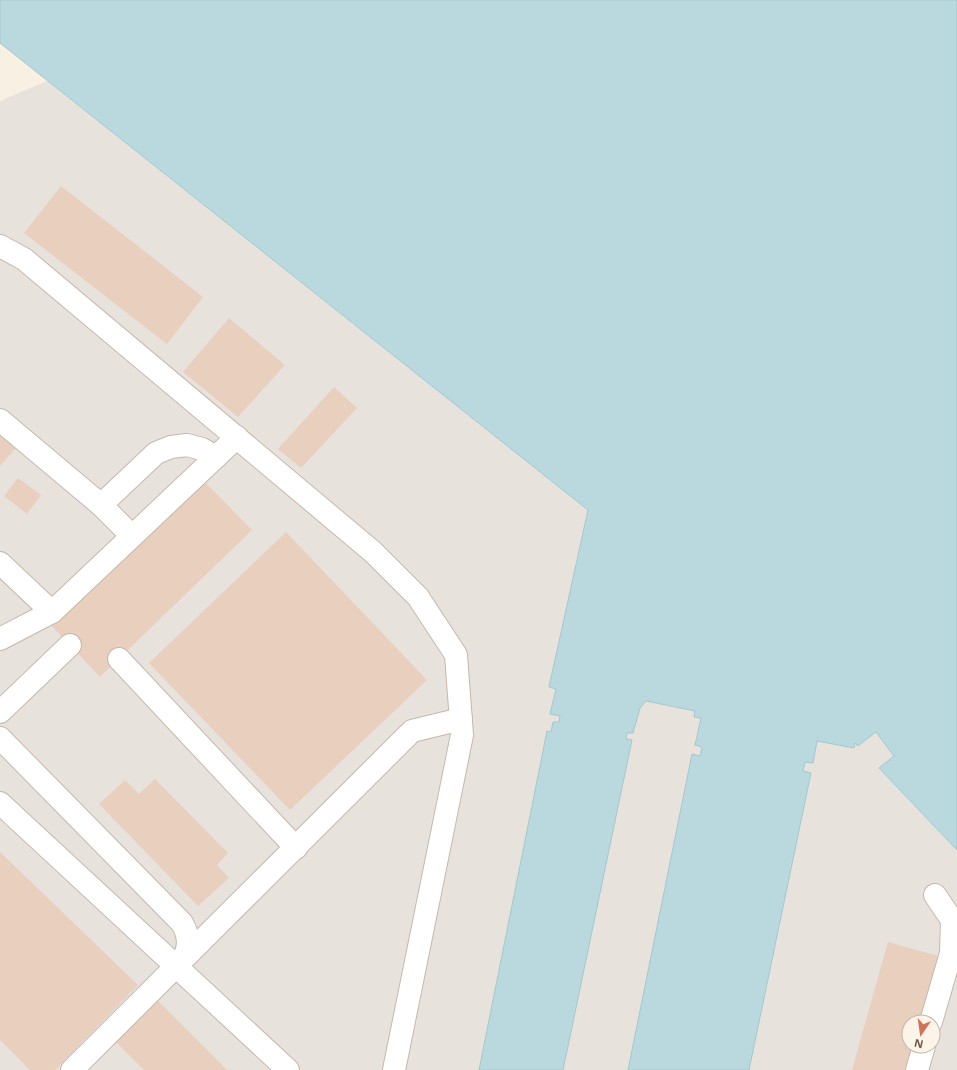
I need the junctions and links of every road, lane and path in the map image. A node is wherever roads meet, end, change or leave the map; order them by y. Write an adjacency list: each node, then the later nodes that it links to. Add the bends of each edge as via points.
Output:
1 (0, 246): 3 (lane, via 24,259)
2 (0, 420): 5 (lane)
3 (237, 438): 4 (lane); 13 (lane, via 373,552 418,598 456,655)
4 (216, 457): 5 (lane, via 202,449 187,445 171,447 156,453); 6 (lane)
5 (101, 505): 6 (lane)
6 (132, 536): 8 (lane)
7 (0, 563): 8 (lane)
8 (52, 612): 9 (lane)
9 (0, 639)
10 (70, 645): 12 (lane)
11 (119, 659): 16 (lane)
12 (0, 712)
13 (461, 719): 16 (lane, via 412,731); 23 (lane, via 462,735)
14 (0, 738): 18 (lane, via 182,923 187,931 188,946 183,959)
15 (2, 807): 18 (lane)
16 (296, 848): 18 (lane)
17 (935, 895): 19 (lane, via 952,920 951,953)
18 (176, 966): 21 (lane); 22 (lane)
19 (933, 1014)
20 (922, 1054): 24 (lane)
21 (72, 1070)
22 (288, 1070)
23 (394, 1070)
24 (917, 1070)

